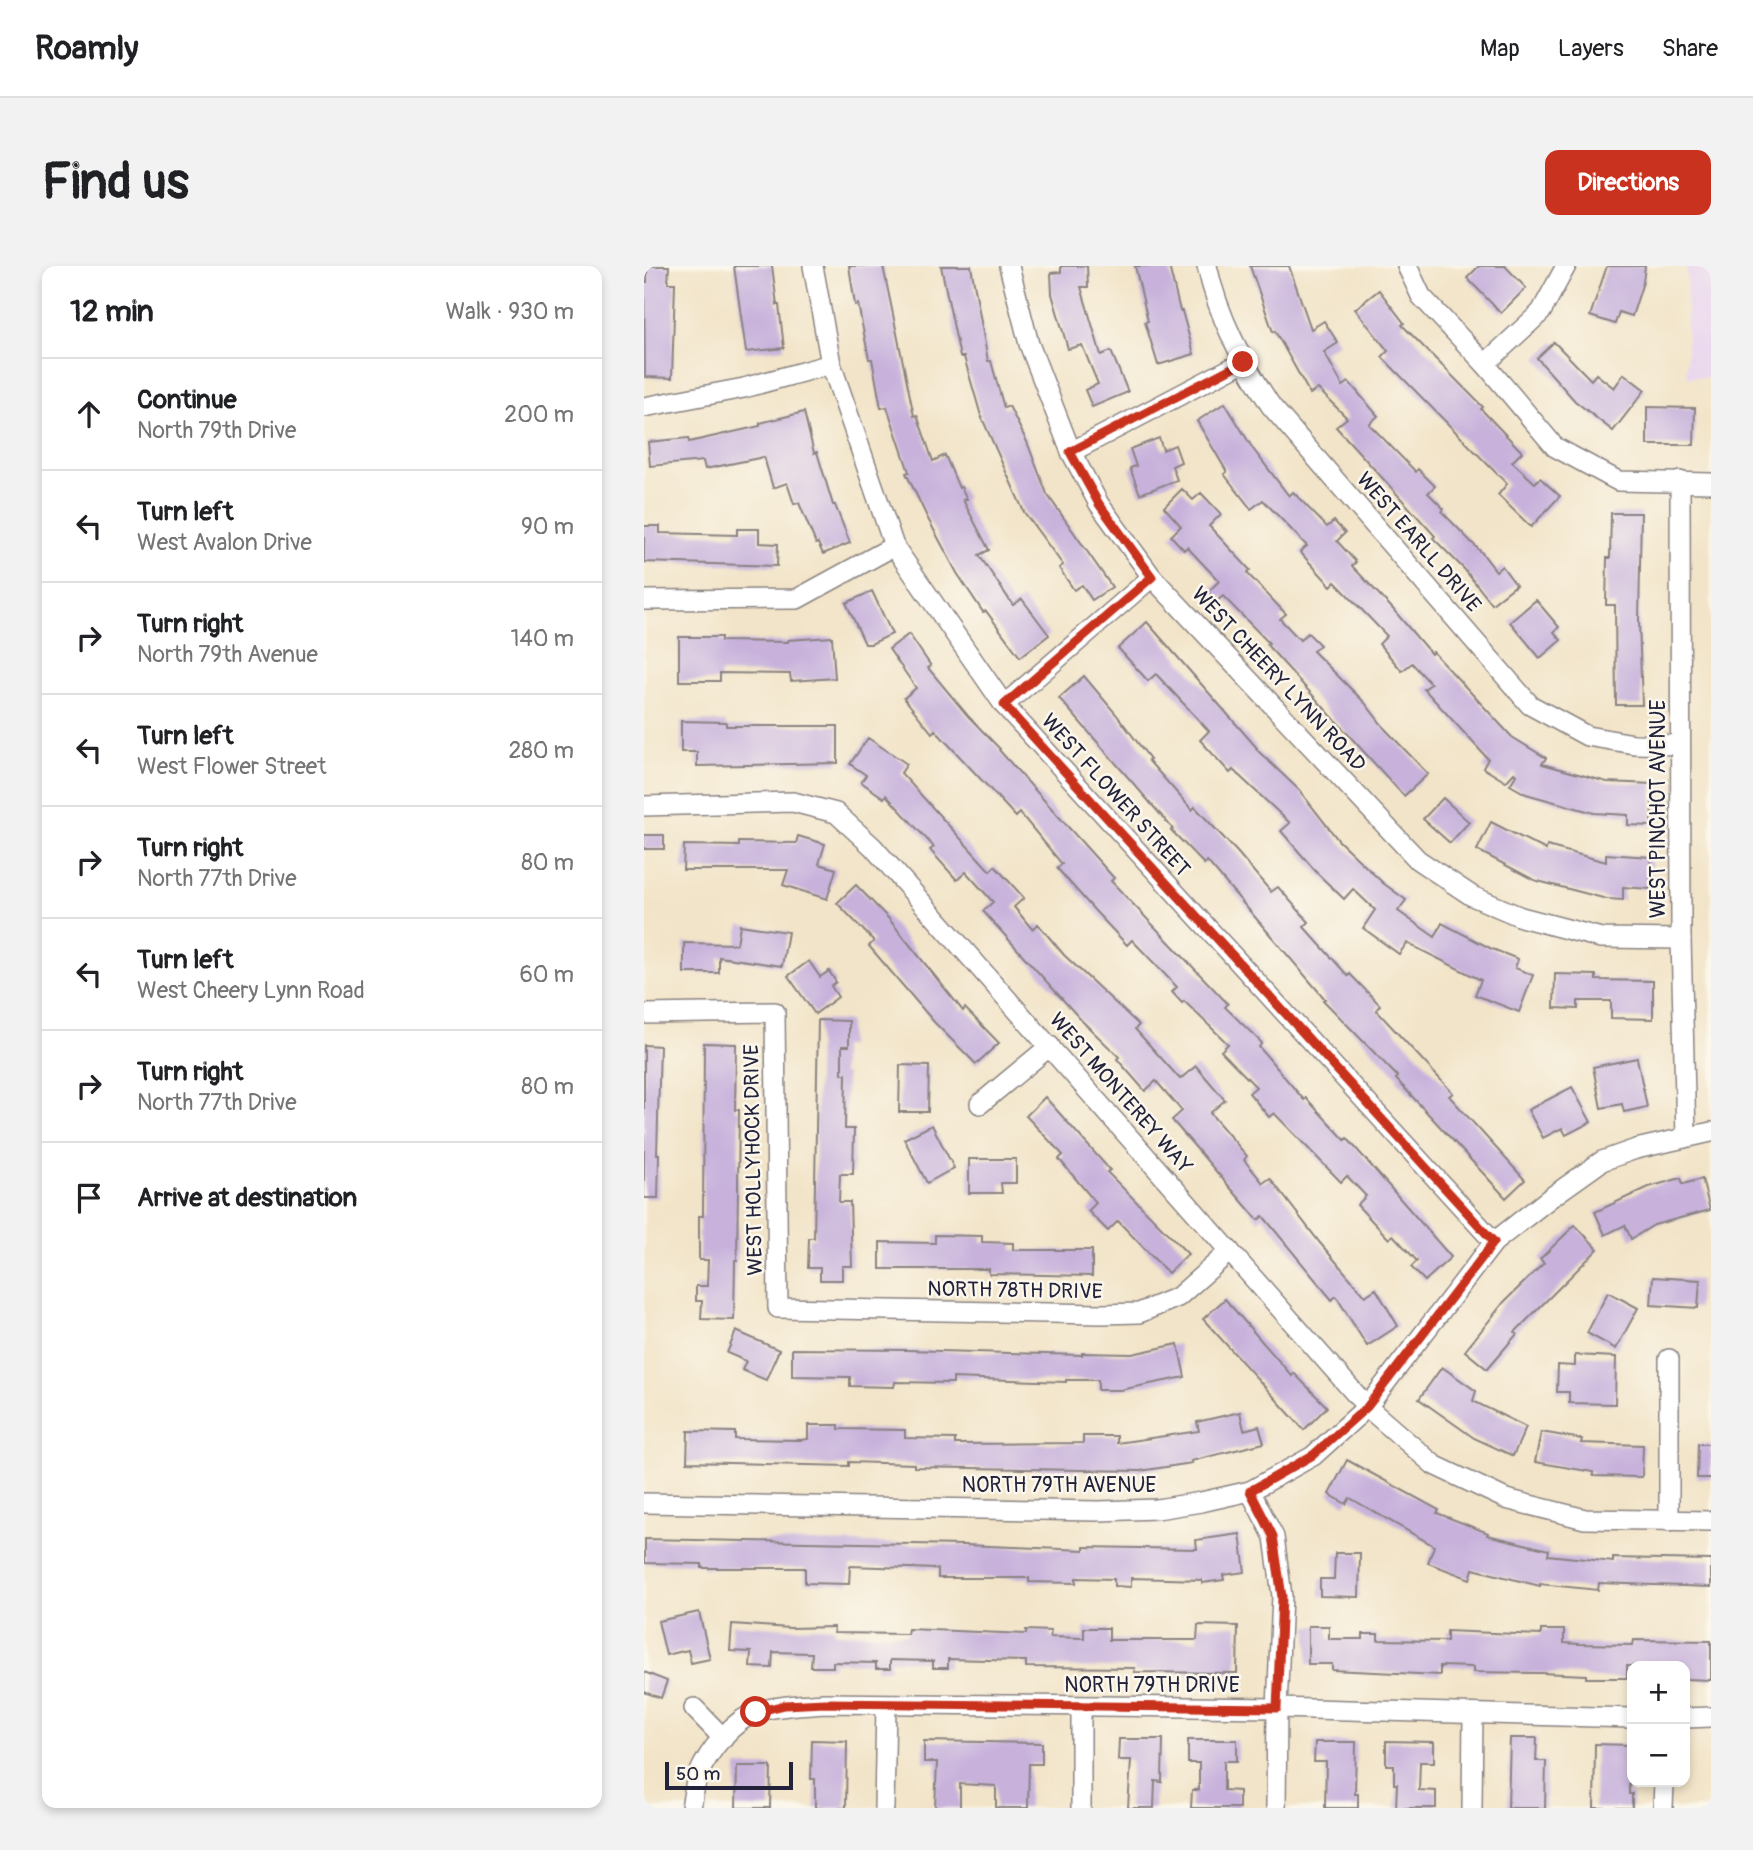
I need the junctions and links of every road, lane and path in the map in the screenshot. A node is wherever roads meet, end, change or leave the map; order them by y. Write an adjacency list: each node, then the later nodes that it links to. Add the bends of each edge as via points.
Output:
1 (813, 266): 7 (street, WEST FLOWER STREET)
2 (1009, 266): 10 (street, WEST CHEERY LYNN ROAD, via 1029,344)
3 (1207, 266): 6 (street, WEST EARLL DRIVE)
4 (1407, 266): 8 (street, via 1421,296)
5 (1566, 266): 8 (street, via 1541,312)
6 (1243, 362): 10 (street); 17 (street, WEST EARLL DRIVE, via 1271,406 1530,705 1587,736)
7 (831, 364): 9 (street, via 744,388); 13 (street, WEST FLOWER STREET)
8 (1485, 364): 11 (street, via 1555,447 1618,481)
9 (644, 407)
10 (1070, 452): 14 (street, WEST CHEERY LYNN ROAD, via 1099,504)
11 (1680, 481): 12 (street); 17 (street, WEST PINCHOT AVENUE)
12 (1711, 482)
13 (894, 546): 15 (street, via 796,599); 16 (street, WEST FLOWER STREET)
14 (1152, 577): 16 (street); 19 (street, WEST CHEERY LYNN ROAD, via 1418,860 1472,895 1521,917 1601,938)
15 (644, 600)
16 (1004, 705): 25 (street, WEST FLOWER STREET)
17 (1680, 745): 19 (street, WEST PINCHOT AVENUE)
18 (644, 806): 21 (street, WEST MONTEREY WAY, via 793,802 836,813 873,847)
19 (1681, 939): 24 (street, WEST PINCHOT AVENUE)
20 (644, 1014): 27 (street, WEST HOLLYHOCK DRIVE, via 775,1012)
21 (1050, 1046): 22 (street); 26 (street, WEST MONTEREY WAY)
22 (980, 1104)
23 (1711, 1132): 24 (street, NORTH 79TH AVENUE)
24 (1686, 1138): 25 (street, NORTH 79TH AVENUE, via 1602,1161)
25 (1494, 1242): 29 (street, NORTH 79TH AVENUE)
26 (1230, 1251): 27 (street, NORTH 78TH DRIVE, via 1178,1297 1139,1313); 29 (street, WEST MONTEREY WAY)
27 (778, 1308)
28 (1670, 1359): 32 (street)
29 (1367, 1407): 30 (street, NORTH 79TH AVENUE, via 1313,1455); 32 (street, WEST MONTEREY WAY, via 1434,1465 1506,1499 1585,1519)
30 (1250, 1491): 31 (street, NORTH 79TH AVENUE, via 1157,1508 1099,1511); 37 (street, via 1273,1536 1282,1597)
31 (644, 1503)
32 (1669, 1521): 33 (street, WEST MONTEREY WAY)
33 (1711, 1521)
34 (886, 1705): 35 (street, NORTH 79TH DRIVE); 42 (street, NORTH 79TH DRIVE, via 785,1705 756,1712); 45 (street)
35 (1081, 1707): 37 (street, NORTH 79TH DRIVE); 46 (street)
36 (694, 1708): 42 (street)
37 (1277, 1708): 38 (street, NORTH 79TH DRIVE); 47 (street)
38 (1473, 1715): 40 (street, NORTH 79TH DRIVE); 48 (street)
39 (1711, 1717): 41 (street)
40 (1627, 1718)
41 (1690, 1718)
42 (723, 1738): 44 (street, via 697,1778)
43 (1664, 1787): 49 (street)
44 (691, 1808)
45 (884, 1808)
46 (1081, 1808)
47 (1276, 1808)
48 (1472, 1808)
49 (1663, 1808)

